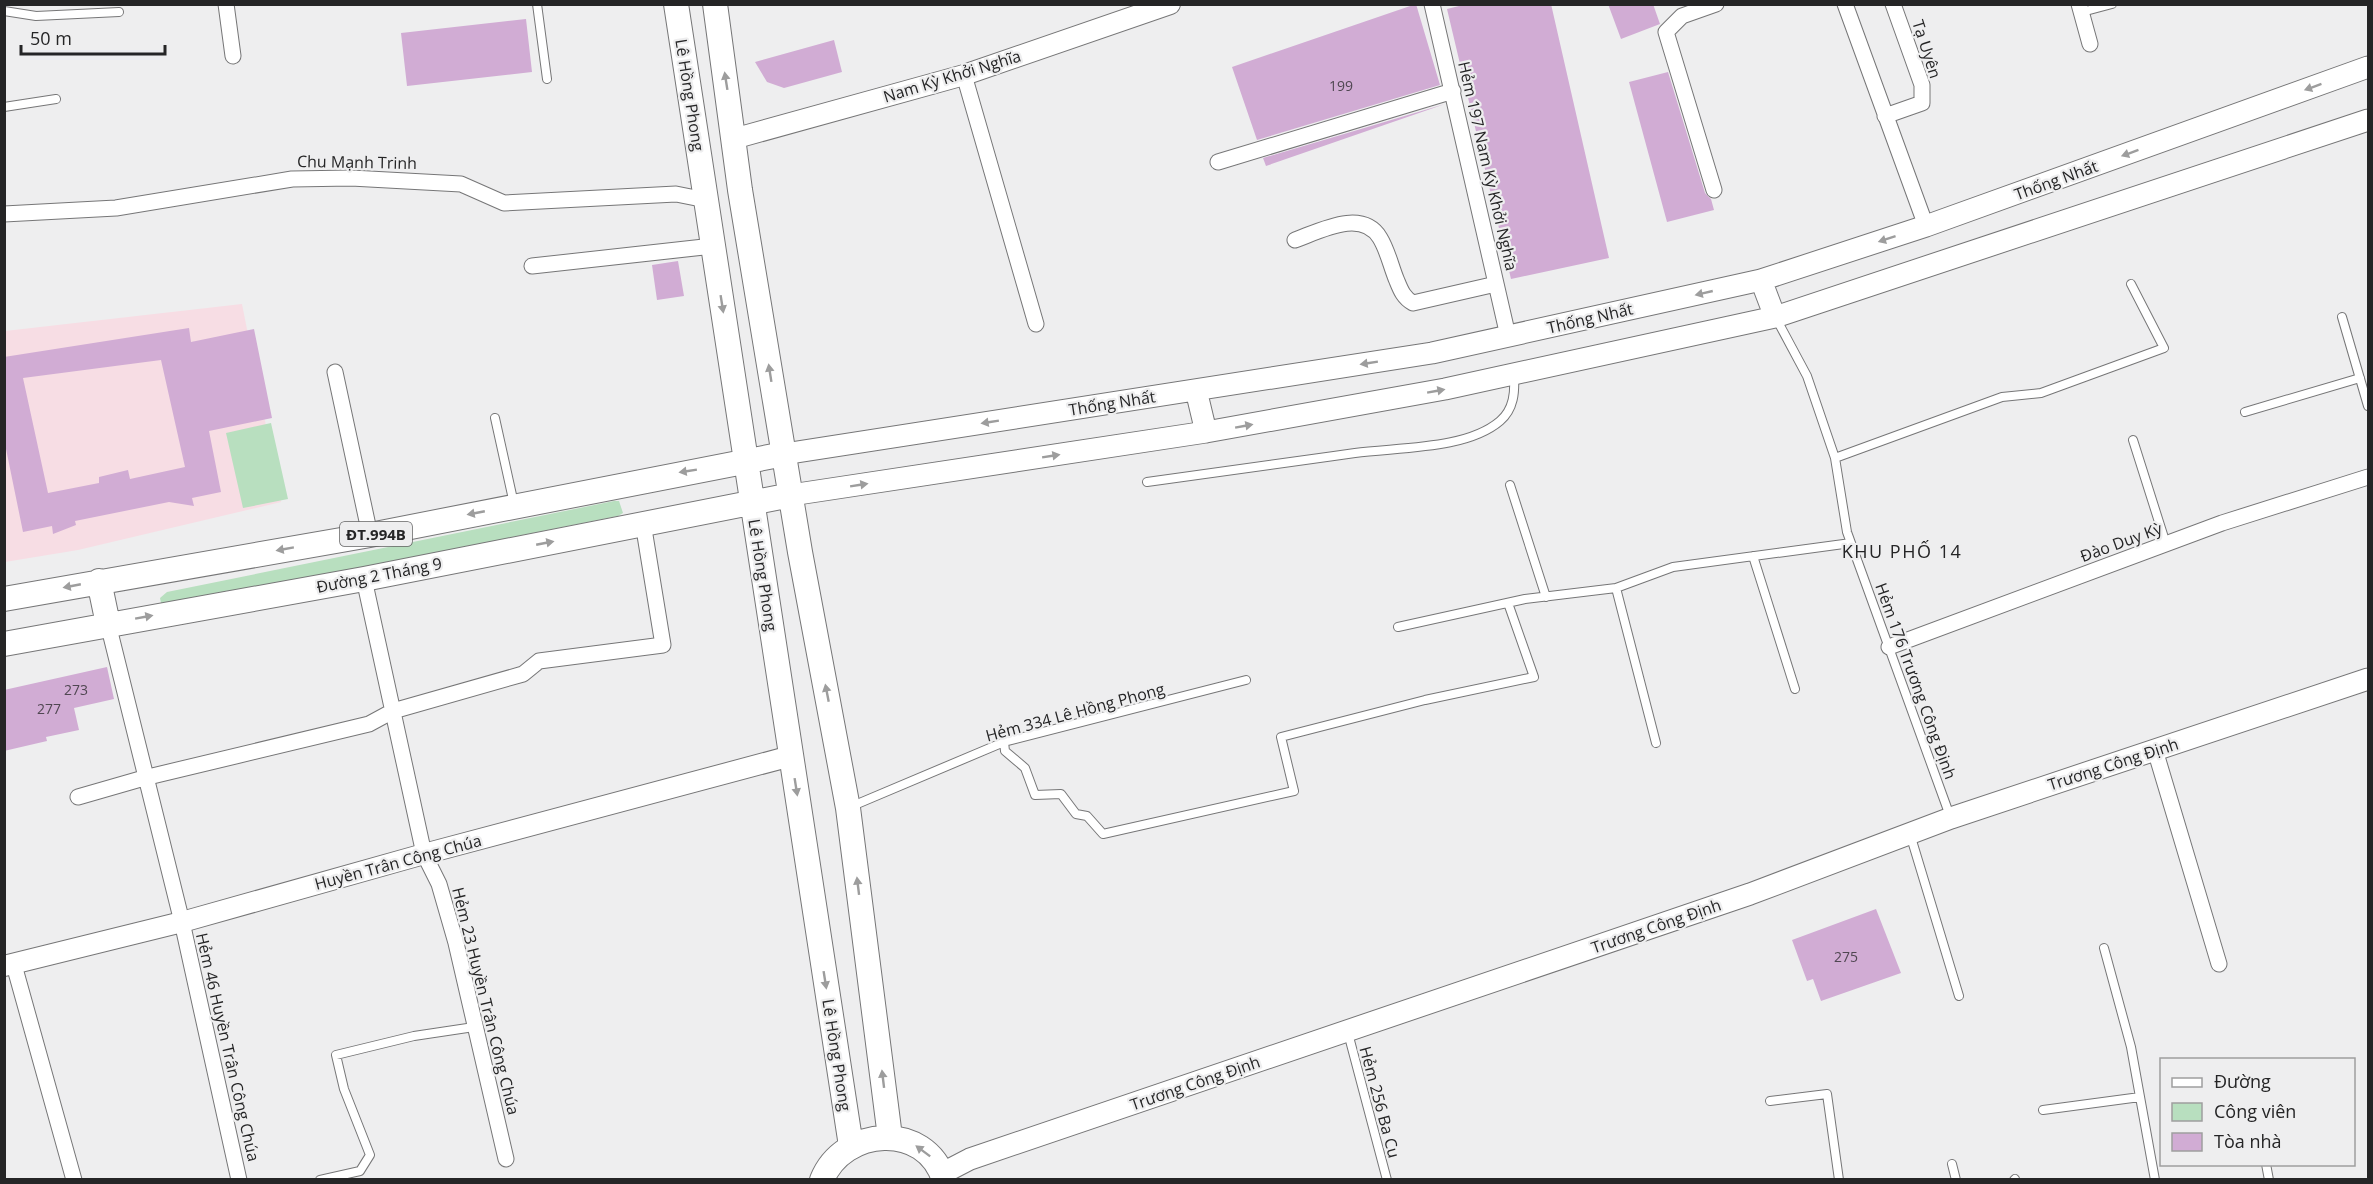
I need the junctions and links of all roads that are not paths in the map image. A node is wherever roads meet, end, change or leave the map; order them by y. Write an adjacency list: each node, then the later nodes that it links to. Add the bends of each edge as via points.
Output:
1 (226, 4): 15 (street)
2 (537, 4): 18 (lane)
3 (676, 4): 25 (main road, Lê Hồng Phong)
4 (715, 4): 24 (main road, one-way to 4)
5 (1170, 4): 17 (street, Nam Kỳ Khởi Nghĩa)
6 (1432, 4): 19 (street, Hẻm 197 Nam Kỳ Khởi Nghĩa)
7 (1716, 4): 28 (street, via 1682,16 1666,32)
8 (1845, 4): 22 (street)
9 (1893, 4): 22 (street, Tạ Uyên, via 1922,85 1922,103)
10 (2112, 4): 11 (lane)
11 (2080, 8): 14 (street)
12 (4, 11): 13 (lane, via 36,16)
13 (119, 12)
14 (2090, 44)
15 (233, 56)
16 (2368, 67): 31 (main road, Thống Nhất, one-way to 31)
17 (964, 75): 24 (street, Nam Kỳ Khởi Nghĩa); 40 (street)
18 (547, 79)
19 (1453, 91): 26 (street); 36 (street, Hẻm 197 Nam Kỳ Khởi Nghĩa)
20 (56, 99): 21 (lane)
21 (4, 107)
22 (1885, 116): 31 (street)
23 (2368, 120): 38 (main road)
24 (732, 139): 25 (main road); 27 (main road)
25 (698, 150): 29 (main road, Lê Hồng Phong)
26 (1218, 162)
27 (740, 190): 29 (main road); 51 (main road, one-way to 27)
28 (1714, 190)
29 (706, 200): 30 (street, Chu Mạnh Trinh, via 676,194 504,203 461,184 292,179 116,208); 33 (main road, Lê Hồng Phong)
30 (4, 214)
31 (1926, 226): 35 (main road, Thống Nhất, one-way to 35)
32 (1295, 240): 36 (street, via 1344,223 1372,228 1384,246 1401,293 1413,303)
33 (713, 246): 34 (street); 53 (main road, Lê Hồng Phong, one-way to 53)
34 (532, 266)
35 (1761, 280): 38 (main road); 41 (main road, Thống Nhất, one-way to 41)
36 (1496, 284): 41 (street, Hẻm 197 Nam Kỳ Khởi Nghĩa)
37 (2131, 284): 52 (lane, via 2164,348 2041,393 2002,397)
38 (1775, 317): 43 (main road); 52 (lane, Hẻm 176 Trương Công Định, via 1807,376)
39 (2342, 317): 44 (lane)
40 (1036, 324)
41 (1508, 336): 45 (main road, Thống Nhất, one-way to 45, via 1432,353)
42 (335, 372): 61 (street)
43 (1514, 374): 49 (main road, one-way to 43); 55 (lane, via 1515,395 1510,409 1501,421 1479,434 1446,443)
44 (2360, 378): 46 (lane); 47 (lane)
45 (1197, 390): 49 (main road); 51 (main road, Thống Nhất, one-way to 51)
46 (2368, 406)
47 (2245, 412)
48 (495, 418): 59 (lane)
49 (1206, 432): 57 (main road, one-way to 49)
50 (2133, 440): 63 (lane)
51 (784, 454): 53 (main road); 57 (main road)
52 (1834, 458): 62 (lane, Hẻm 176 Trương Công Định)
53 (746, 461): 58 (main road, Lê Hồng Phong); 59 (main road, ĐT.994B, one-way to 59)
54 (2368, 477): 63 (street, Đào Duy Kỳ)
55 (1147, 482)
56 (1510, 485): 68 (lane)
57 (791, 495): 58 (main road, Đường 2 Tháng 9); 85 (main road, one-way to 57)
58 (752, 502): 60 (main road, Đường 2 Tháng 9 / ĐT.994B); 82 (main road, Lê Hồng Phong)
59 (515, 506): 61 (main road, ĐT.994B, one-way to 61)
60 (642, 524): 65 (main road, Đường 2 Tháng 9 / ĐT.994B, one-way to 60); 78 (street, via 663,645 539,660 523,674)
61 (370, 535): 66 (main road, ĐT.994B, one-way to 66)
62 (1851, 543): 64 (lane); 74 (lane, Hẻm 176 Trương Công Định)
63 (2166, 544): 74 (street, Đào Duy Kỳ)
64 (1753, 556): 67 (lane, via 1673,567); 77 (lane)
65 (364, 579): 71 (main road, Đường 2 Tháng 9 / ĐT.994B, one-way to 65); 78 (street, Hẻm 23 Huyền Trân Công Chúa)
66 (99, 581): 69 (main road, ĐT.994B, one-way to 69); 71 (main road)
67 (1616, 588): 68 (lane); 80 (lane)
68 (1546, 597): 70 (lane)
69 (4, 599)
70 (1508, 603): 72 (lane); 79 (lane, via 1534,677 1281,737 1294,791 1103,834 1087,816 1076,814 1061,794 1035,795 1025,768 1005,751)
71 (108, 624): 73 (main road, Đường 2 Tháng 9 / ĐT.994B); 83 (street, Hẻm 46 Huyền Trân Công Chúa)
72 (1398, 627)
73 (4, 645)
74 (1889, 647): 86 (lane, Hẻm 176 Trương Công Định)
75 (2368, 679): 81 (main road, Trương Công Định)
76 (1246, 680): 79 (lane, Hẻm 334 Lê Hồng Phong)
77 (1795, 689)
78 (393, 711): 83 (street, via 369,724); 88 (street, Hẻm 23 Huyền Trân Công Chúa)
79 (1004, 742): 85 (lane, Hẻm 334 Lê Hồng Phong)
80 (1656, 743)
81 (2155, 750): 86 (main road, Trương Công Định); 91 (street)
82 (791, 756): 88 (street, Huyền Trân Công Chúa); 100 (main road, Lê Hồng Phong, one-way to 100)
83 (144, 778): 84 (street); 89 (street, Hẻm 46 Huyền Trân Công Chúa)
84 (78, 797)
85 (848, 808): 99 (main road, one-way to 85)
86 (1951, 818): 87 (main road, Trương Công Định)
87 (1910, 833): 93 (lane); 95 (main road, Trương Công Định, via 1750,894)
88 (424, 854): 89 (street, Huyền Trân Công Chúa); 94 (street, Hẻm 23 Huyền Trân Công Chúa, via 439,884)
89 (182, 922): 92 (street, Huyền Trân Công Chúa); 105 (street, Hẻm 46 Huyền Trân Công Chúa)
90 (2104, 948): 96 (lane)
91 (2219, 964)
92 (9, 965): 104 (street)
93 (1959, 996)
94 (474, 1027): 101 (street, Hẻm 23 Huyền Trân Công Chúa); 106 (lane, via 414,1036 336,1055 344,1089 370,1155 360,1171)
95 (1348, 1031): 103 (main road, Trương Công Định, via 970,1159); 108 (lane, Hẻm 256 Ba Cu)
96 (2140, 1097): 98 (lane); 111 (lane)
97 (1770, 1101): 109 (lane, via 1827,1094)
98 (2043, 1110)
99 (891, 1137): 100 (main road, via 871,1138); 103 (main road, one-way to 99, via 930,1156 913,1143)
100 (851, 1146): 107 (main road, via 834,1159)
101 (506, 1159)
102 (1952, 1164): 110 (lane)
103 (944, 1176)
104 (74, 1179)
105 (240, 1179)
106 (320, 1179)
107 (822, 1179)
108 (1387, 1179)
109 (1839, 1179)
110 (1956, 1179)
111 (2155, 1179)

